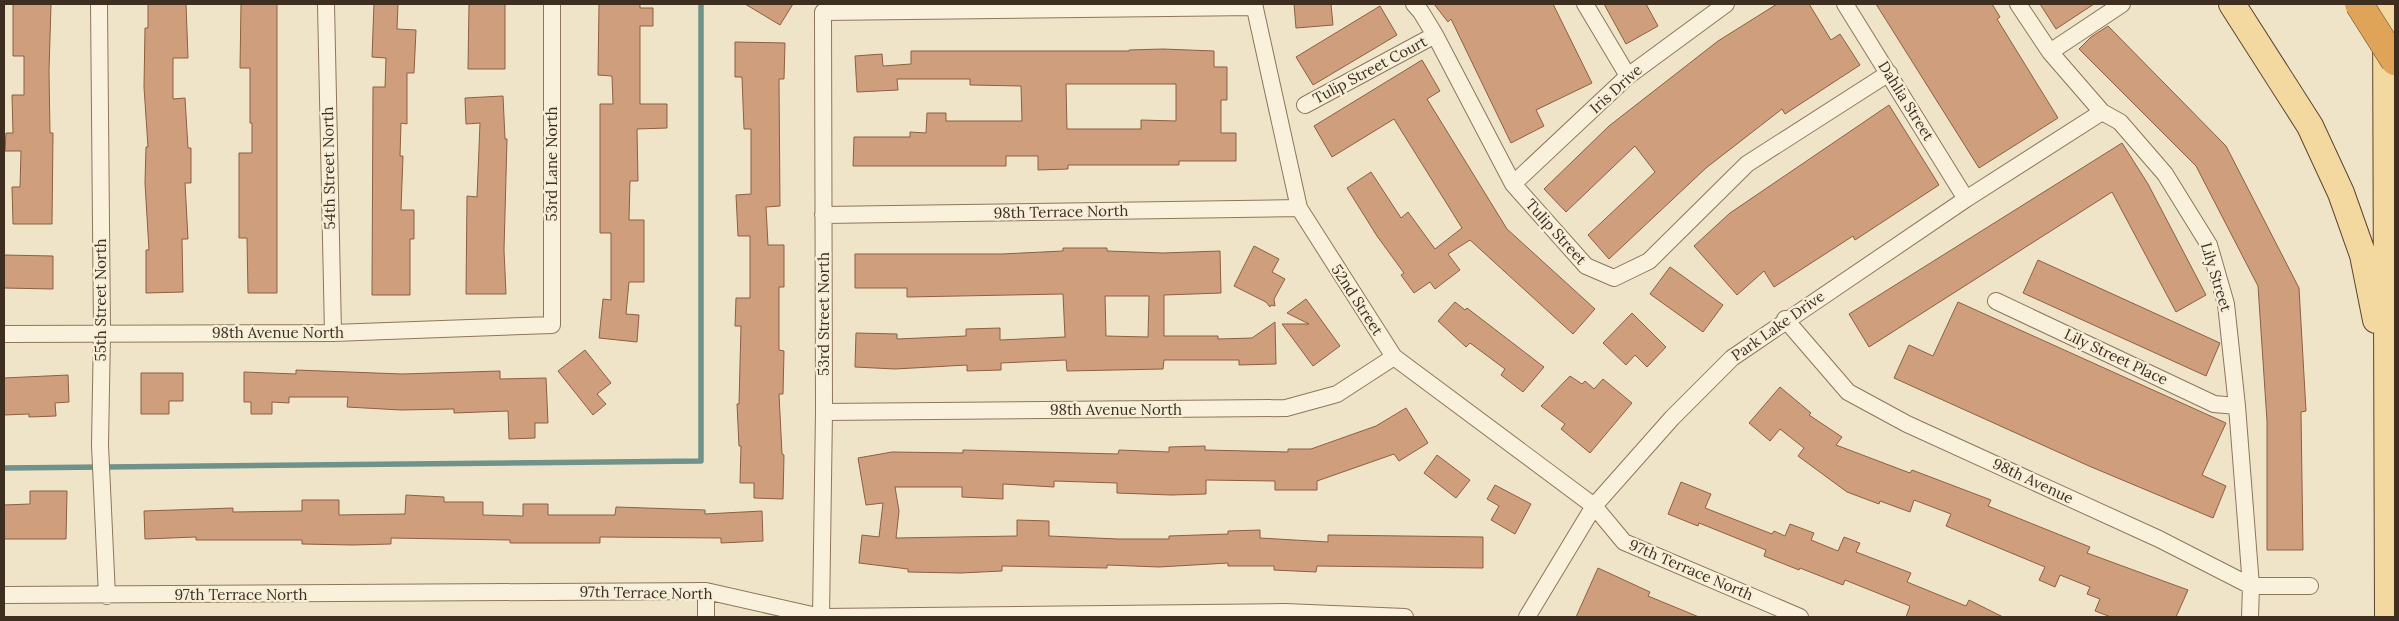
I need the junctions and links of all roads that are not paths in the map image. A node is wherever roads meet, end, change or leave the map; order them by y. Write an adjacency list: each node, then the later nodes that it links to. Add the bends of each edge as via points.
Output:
1 (99, 4): 28 (street, 55th Street North)
2 (326, 4): 29 (street, 54th Street North)
3 (552, 4): 27 (street, 53rd Lane North)
4 (1414, 4): 14 (street, Tulip Street)
5 (1585, 4): 18 (street)
6 (1726, 4): 18 (street, Iris Drive)
7 (1845, 4): 17 (street, Dahlia Street)
8 (2018, 4): 15 (street, Lily Street)
9 (2122, 4): 15 (street)
10 (2232, 4): 32 (main road, via 2310,126 2341,193 2363,255)
11 (2359, 4): 16 (highway, bridge)
12 (2386, 4): 32 (main road)
13 (1254, 6): 23 (street, 52nd Street); 24 (street, 53rd Street North, via 823,12)
14 (1435, 35): 19 (street, Tulip Street Court); 21 (street, Tulip Street)
15 (2050, 52): 20 (street, Lily Street)
16 (2395, 61)
17 (1889, 73): 21 (street, Tulip Street, via 1746,164 1649,261 1614,278 1586,266); 22 (street, Dahlia Street)
18 (1628, 76): 21 (street, Iris Drive)
19 (1305, 106)
20 (2102, 112): 22 (street, Park Lake Drive); 33 (street, Lily Street, via 2120,122 2165,174 2209,245 2226,304)
21 (1514, 184)
22 (1966, 199): 26 (street, Park Lake Drive)
23 (1299, 208): 24 (street, 98th Terrace North); 31 (street, 52nd Street)
24 (823, 214): 34 (street, 53rd Street North)
25 (1996, 301): 33 (street, Lily Street Place, via 2214,404)
26 (1785, 320): 35 (street, Park Lake Drive, via 1732,358 1672,418); 36 (street, 98th Avenue, via 1848,392 1907,424 2159,539)
27 (552, 325): 29 (street, 98th Avenue North)
28 (102, 332): 29 (street, 98th Avenue North); 30 (street, 98th Avenue North); 40 (street, 55th Street North, via 100,445)
29 (333, 333)
30 (4, 334)
31 (1394, 357): 34 (street, 98th Avenue North, via 1337,394 1286,408); 35 (street, 52nd Street)
32 (2387, 377): 48 (main road)
33 (2237, 406): 36 (street, Lily Street)
34 (824, 412): 43 (street, 53rd Street North)
35 (1594, 506): 45 (street, Park Lake Drive); 46 (street, 97th Terrace North, via 1624,542)
36 (2251, 586): 37 (street, 98th Avenue); 47 (street, Lily Street)
37 (2310, 586)
38 (706, 591): 40 (street, 97th Terrace North); 42 (street); 43 (street, 97th Terrace North)
39 (4, 595): 40 (street, 97th Terrace North)
40 (107, 596)
41 (1284, 615): 43 (street, 97th Terrace North); 44 (street, 97th Terrace North)
42 (706, 617)
43 (821, 617)
44 (1405, 617)
45 (1527, 617)
46 (1800, 617)
47 (2250, 617)
48 (2388, 617)

